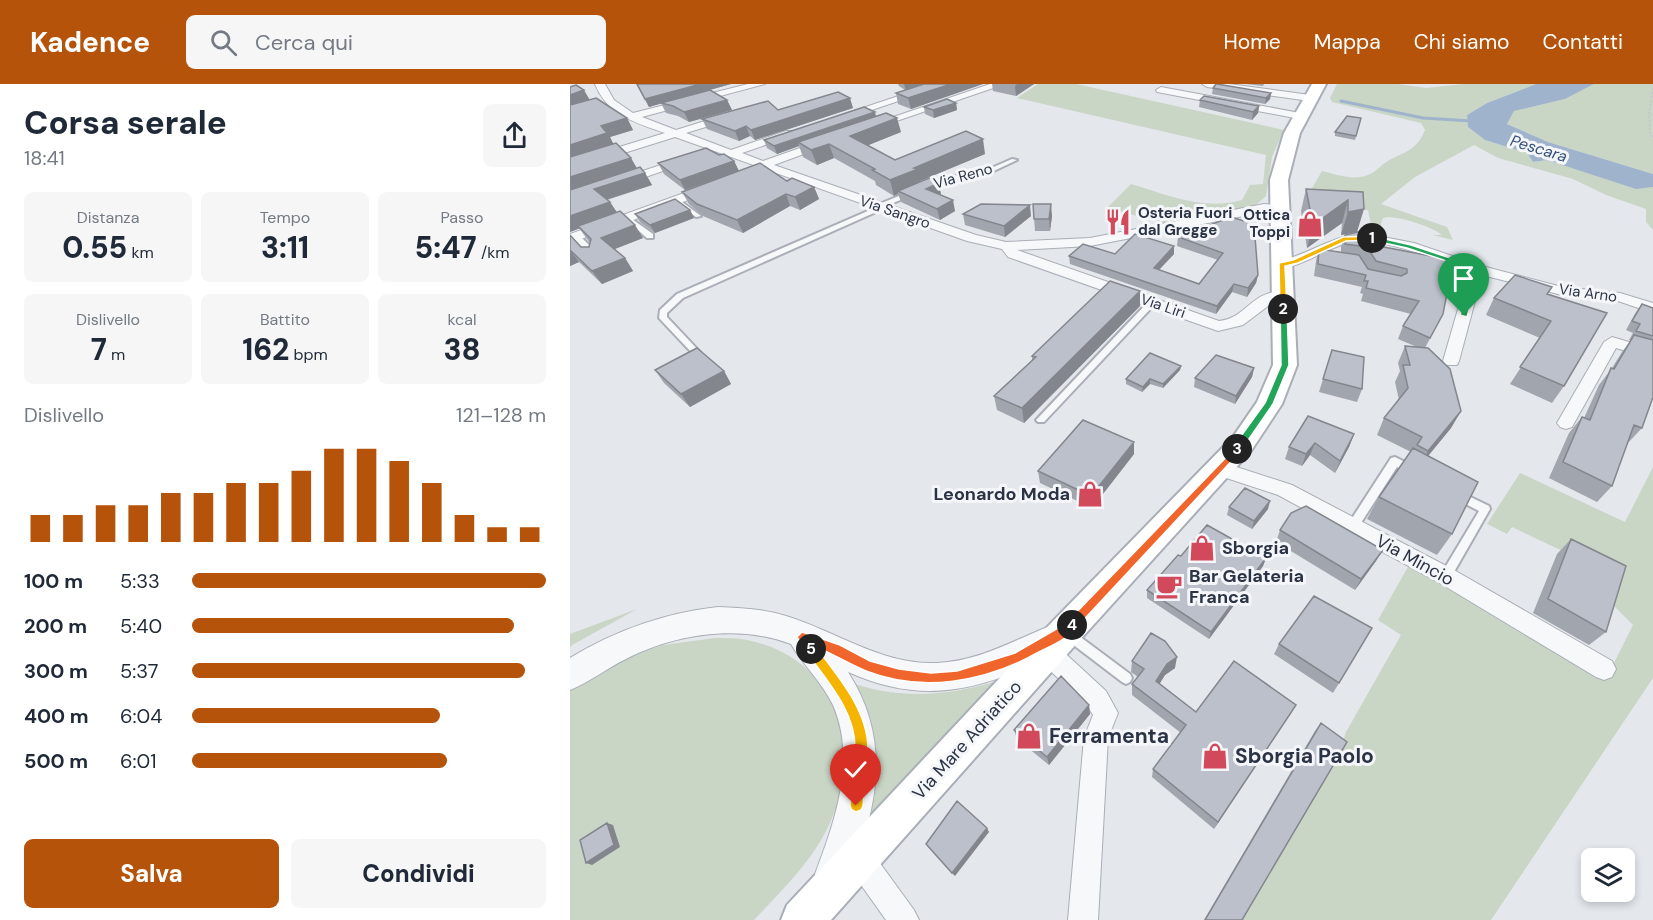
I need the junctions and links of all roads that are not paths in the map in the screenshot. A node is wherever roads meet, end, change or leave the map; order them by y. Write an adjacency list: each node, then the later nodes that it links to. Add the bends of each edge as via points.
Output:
1 (600, 84): 11 (street, Via Sangro, via 604,104)
2 (760, 84): 11 (street)
3 (944, 84): 12 (street)
4 (1000, 84): 13 (street)
5 (1207, 84): 8 (street)
6 (1319, 84): 8 (main road, Via Mare Adriatico)
7 (1161, 90): 10 (street)
8 (1310, 98): 10 (main road, Via Mare Adriatico)
9 (739, 114): 15 (street)
10 (1300, 116): 24 (main road, Via Mare Adriatico, via 1287,146)
11 (631, 117): 15 (street, Via Sangro)
12 (833, 119)
13 (864, 129)
14 (799, 130): 18 (street)
15 (674, 132): 17 (street, Via Sangro); 20 (street)
16 (831, 141): 21 (street)
17 (718, 149): 18 (street, Via Sangro); 25 (street)
18 (732, 153): 21 (street, Via Sangro)
19 (1014, 160): 27 (lane, Via Reno, via 981,175 947,178)
20 (570, 166)
21 (766, 166): 22 (street); 27 (street, Via Sangro)
22 (747, 174)
23 (717, 185): 26 (street)
24 (1280, 189): 28 (street, Via Sangro); 31 (main road, Via Mare Adriatico)
25 (570, 199)
26 (676, 200): 29 (lane); 30 (street)
27 (881, 207): 34 (street, Via Sangro); 45 (lane, Via Reno, via 680,296 670,304 663,318 696,352 696,357)
28 (1251, 213): 31 (street); 31 (street, Via Sangro, via 1271,215); 34 (street, Via Sangro, via 1090,242)
29 (698, 216)
30 (627, 218): 32 (lane); 33 (street)
31 (1280, 221): 38 (main road, Via Mare Adriatico)
32 (650, 236)
33 (573, 238): 36 (lane)
34 (1006, 246): 41 (street, Via Liri, via 1013,254)
35 (1311, 255): 37 (lane); 38 (street, Via Arno); 39 (street, Via Arno, via 1345,239 1363,237 1409,246)
36 (595, 256)
37 (1330, 259)
38 (1282, 265): 40 (main road, Via Mare Adriatico)
39 (1477, 269): 42 (street, Via Arno, via 1562,291 1620,297); 44 (street)
40 (1282, 294): 41 (street, Via Liri, via 1270,296 1238,322 1218,326); 48 (main road, Via Mare Adriatico, via 1285,365 1269,404 1242,444)
41 (1152, 303): 46 (lane)
42 (1653, 308)
43 (1653, 354): 47 (street, via 1612,342)
44 (1450, 361)
45 (684, 365)
46 (1041, 420)
47 (1566, 423)
48 (1218, 468): 51 (street, Via Mincio, via 1285,490); 54 (main road, Via Mare Adriatico)
49 (1425, 477): 51 (lane, via 1395,462)
50 (1445, 488): 52 (lane, via 1485,509)
51 (1353, 526): 52 (street, Via Mincio)
52 (1446, 576): 55 (street, Via Mincio)
53 (802, 637): 54 (street, via 868,666 931,679 984,670); 56 (street, via 772,626 709,621 642,636); 59 (street, via 846,699 862,747 856,806 845,844)
54 (1056, 641): 57 (lane); 58 (main road, Via Mare Adriatico); 61 (street, via 1106,712 1096,738)
55 (1604, 669)
56 (570, 675)
57 (1126, 678)
58 (858, 858): 59 (main road, Via Mare Adriatico); 60 (street)
59 (813, 907)
60 (904, 920)
61 (1083, 920)

